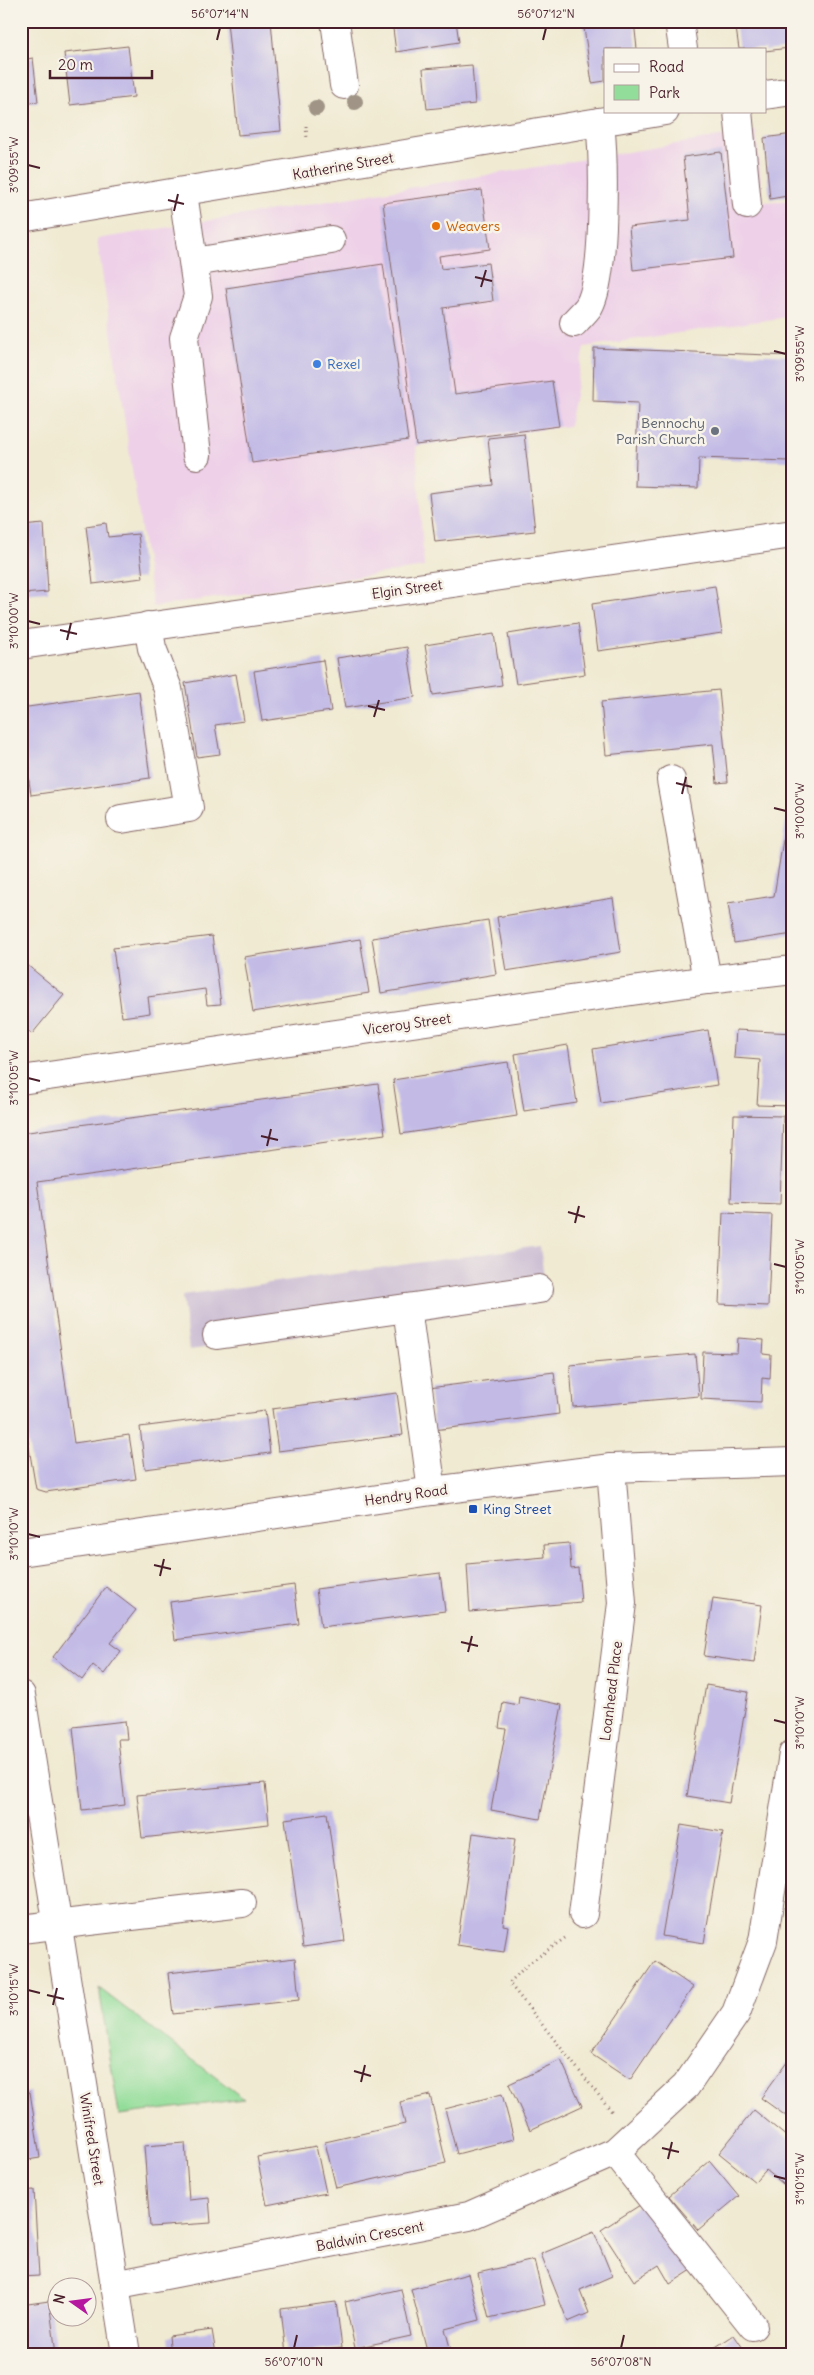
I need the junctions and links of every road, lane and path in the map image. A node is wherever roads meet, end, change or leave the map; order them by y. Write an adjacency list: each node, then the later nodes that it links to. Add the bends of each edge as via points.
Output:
1 (335, 21): 4 (street)
2 (679, 21): 3 (street)
3 (683, 48)
4 (344, 85)
5 (793, 91): 6 (street)
6 (766, 95)
7 (659, 112): 9 (street, Katherine Street)
8 (738, 112): 11 (street)
9 (600, 122): 10 (street, Katherine Street); 15 (street, via 603,150 599,270 589,305)
10 (183, 193): 12 (street, Katherine Street); 14 (street)
11 (747, 205)
12 (21, 218)
13 (332, 240): 14 (street)
14 (194, 262): 16 (street, via 198,296 184,338)
15 (574, 323)
16 (197, 455)
17 (793, 534): 18 (street, Elgin Street)
18 (148, 626): 19 (street, Elgin Street); 21 (street, via 152,648 168,689 189,808)
19 (21, 645)
20 (671, 780): 23 (street)
21 (121, 819)
22 (793, 970): 23 (street, Viceroy Street)
23 (707, 980): 24 (street, Viceroy Street)
24 (21, 1080)
25 (538, 1289): 26 (street)
26 (408, 1308): 27 (street); 30 (street)
27 (217, 1335)
28 (793, 1462): 29 (street, Hendry Road)
29 (612, 1468): 30 (street, Hendry Road); 35 (street, Loanhead Place, via 622,1603)
30 (432, 1491): 31 (street, Hendry Road)
31 (21, 1552)
32 (21, 1695): 36 (street, Winifred Street)
33 (793, 1754): 38 (street, Baldwin Crescent, via 763,1941 736,2013 686,2086)
34 (242, 1903): 36 (street)
35 (583, 1914): 38 (path, via 562,1941 528,1964 508,1983)
36 (58, 1924): 37 (street); 39 (street, Winifred Street)
37 (21, 1929)
38 (624, 2144): 39 (street, Baldwin Crescent, via 469,2216); 40 (street)
39 (114, 2285): 41 (street, Winifred Street)
40 (753, 2326)
41 (126, 2354)

